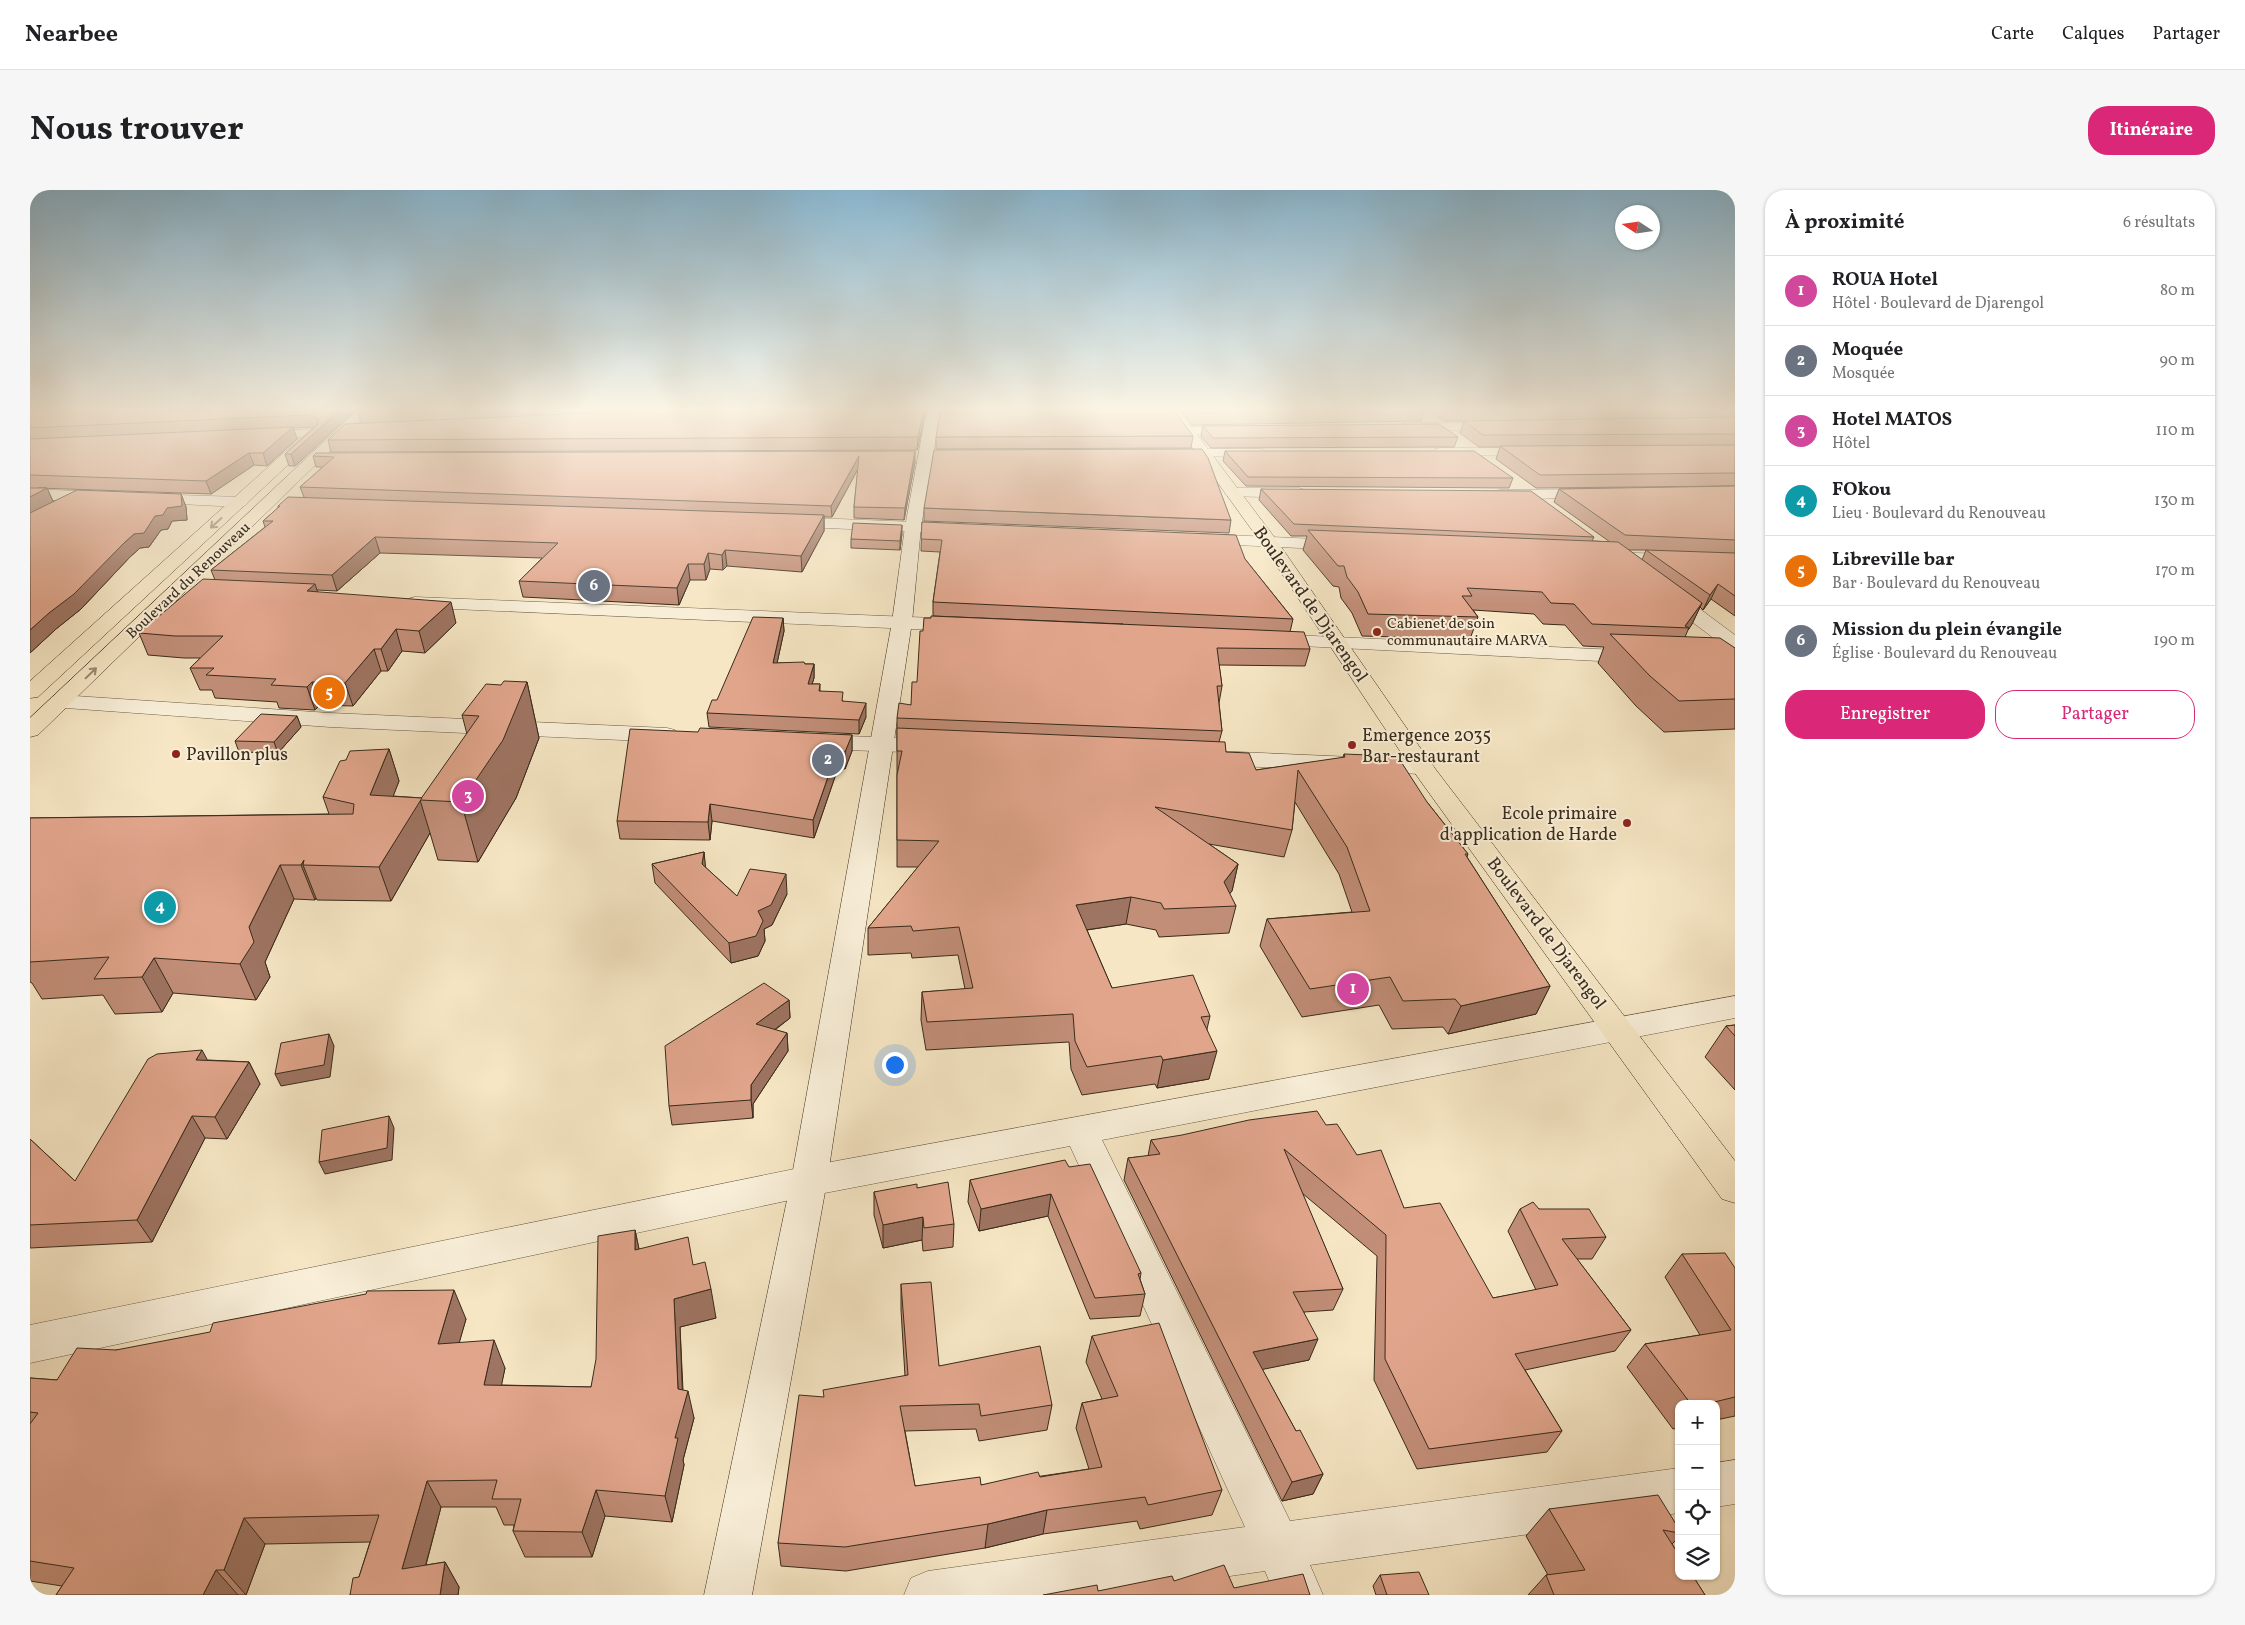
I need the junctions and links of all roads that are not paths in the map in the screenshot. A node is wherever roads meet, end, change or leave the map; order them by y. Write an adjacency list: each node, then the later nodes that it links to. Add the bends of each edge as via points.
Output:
1 (270, 474): 13 (main road, Boulevard du Renouveau)
2 (300, 474): 14 (main road, Boulevard du Renouveau)
3 (921, 474): 19 (street)
4 (1218, 474): 6 (main road, Boulevard de Djarengol)
5 (1512, 479): 11 (street)
6 (1233, 493): 7 (street); 23 (main road, Boulevard de Djarengol)
7 (1310, 493)
8 (1611, 493): 11 (street)
9 (30, 494): 12 (street)
10 (1488, 494): 11 (street)
11 (1534, 495): 17 (street)
12 (80, 496): 13 (street); 16 (street)
13 (240, 502): 37 (main road, Boulevard du Renouveau, one-way to 37)
14 (269, 504): 15 (street); 28 (main road, Boulevard du Renouveau)
15 (289, 504)
16 (55, 510)
17 (1557, 512)
18 (775, 522): 19 (street)
19 (914, 527): 20 (street); 31 (street)
20 (963, 529)
21 (1190, 539): 23 (street)
22 (1595, 540): 26 (street)
23 (1270, 542): 24 (street); 34 (main road, Boulevard de Djarengol)
24 (1359, 546)
25 (1588, 556): 26 (street)
26 (1618, 557): 27 (street); 35 (street)
27 (1735, 561)
28 (173, 592): 29 (street); 38 (main road, Boulevard du Renouveau, one-way to 28)
29 (203, 594)
30 (400, 603): 31 (street)
31 (902, 622): 32 (street); 42 (street)
32 (981, 626)
33 (1250, 639): 34 (street)
34 (1339, 643): 36 (street); 45 (main road, Boulevard de Djarengol)
35 (1732, 655)
36 (1656, 657)
37 (30, 692)
38 (60, 702): 39 (main road, Boulevard du Renouveau); 40 (street, via 330,720)
39 (30, 730)
40 (688, 736)
41 (795, 741): 42 (street)
42 (882, 744): 43 (street); 49 (street)
43 (960, 748)
44 (1196, 757): 45 (street)
45 (1422, 767): 47 (main road, Boulevard de Djarengol)
46 (1735, 1007): 47 (street)
47 (1618, 1029): 48 (street); 50 (main road, Boulevard de Djarengol)
48 (1080, 1130): 49 (street); 55 (street)
49 (809, 1181): 51 (street); 56 (street)
50 (1735, 1188)
51 (30, 1344)
52 (1735, 1482): 53 (street)
53 (1720, 1484)
54 (1675, 1491): 55 (street)
55 (1279, 1546): 57 (street); 58 (street)
56 (728, 1595)
57 (928, 1595)
58 (1299, 1595)

